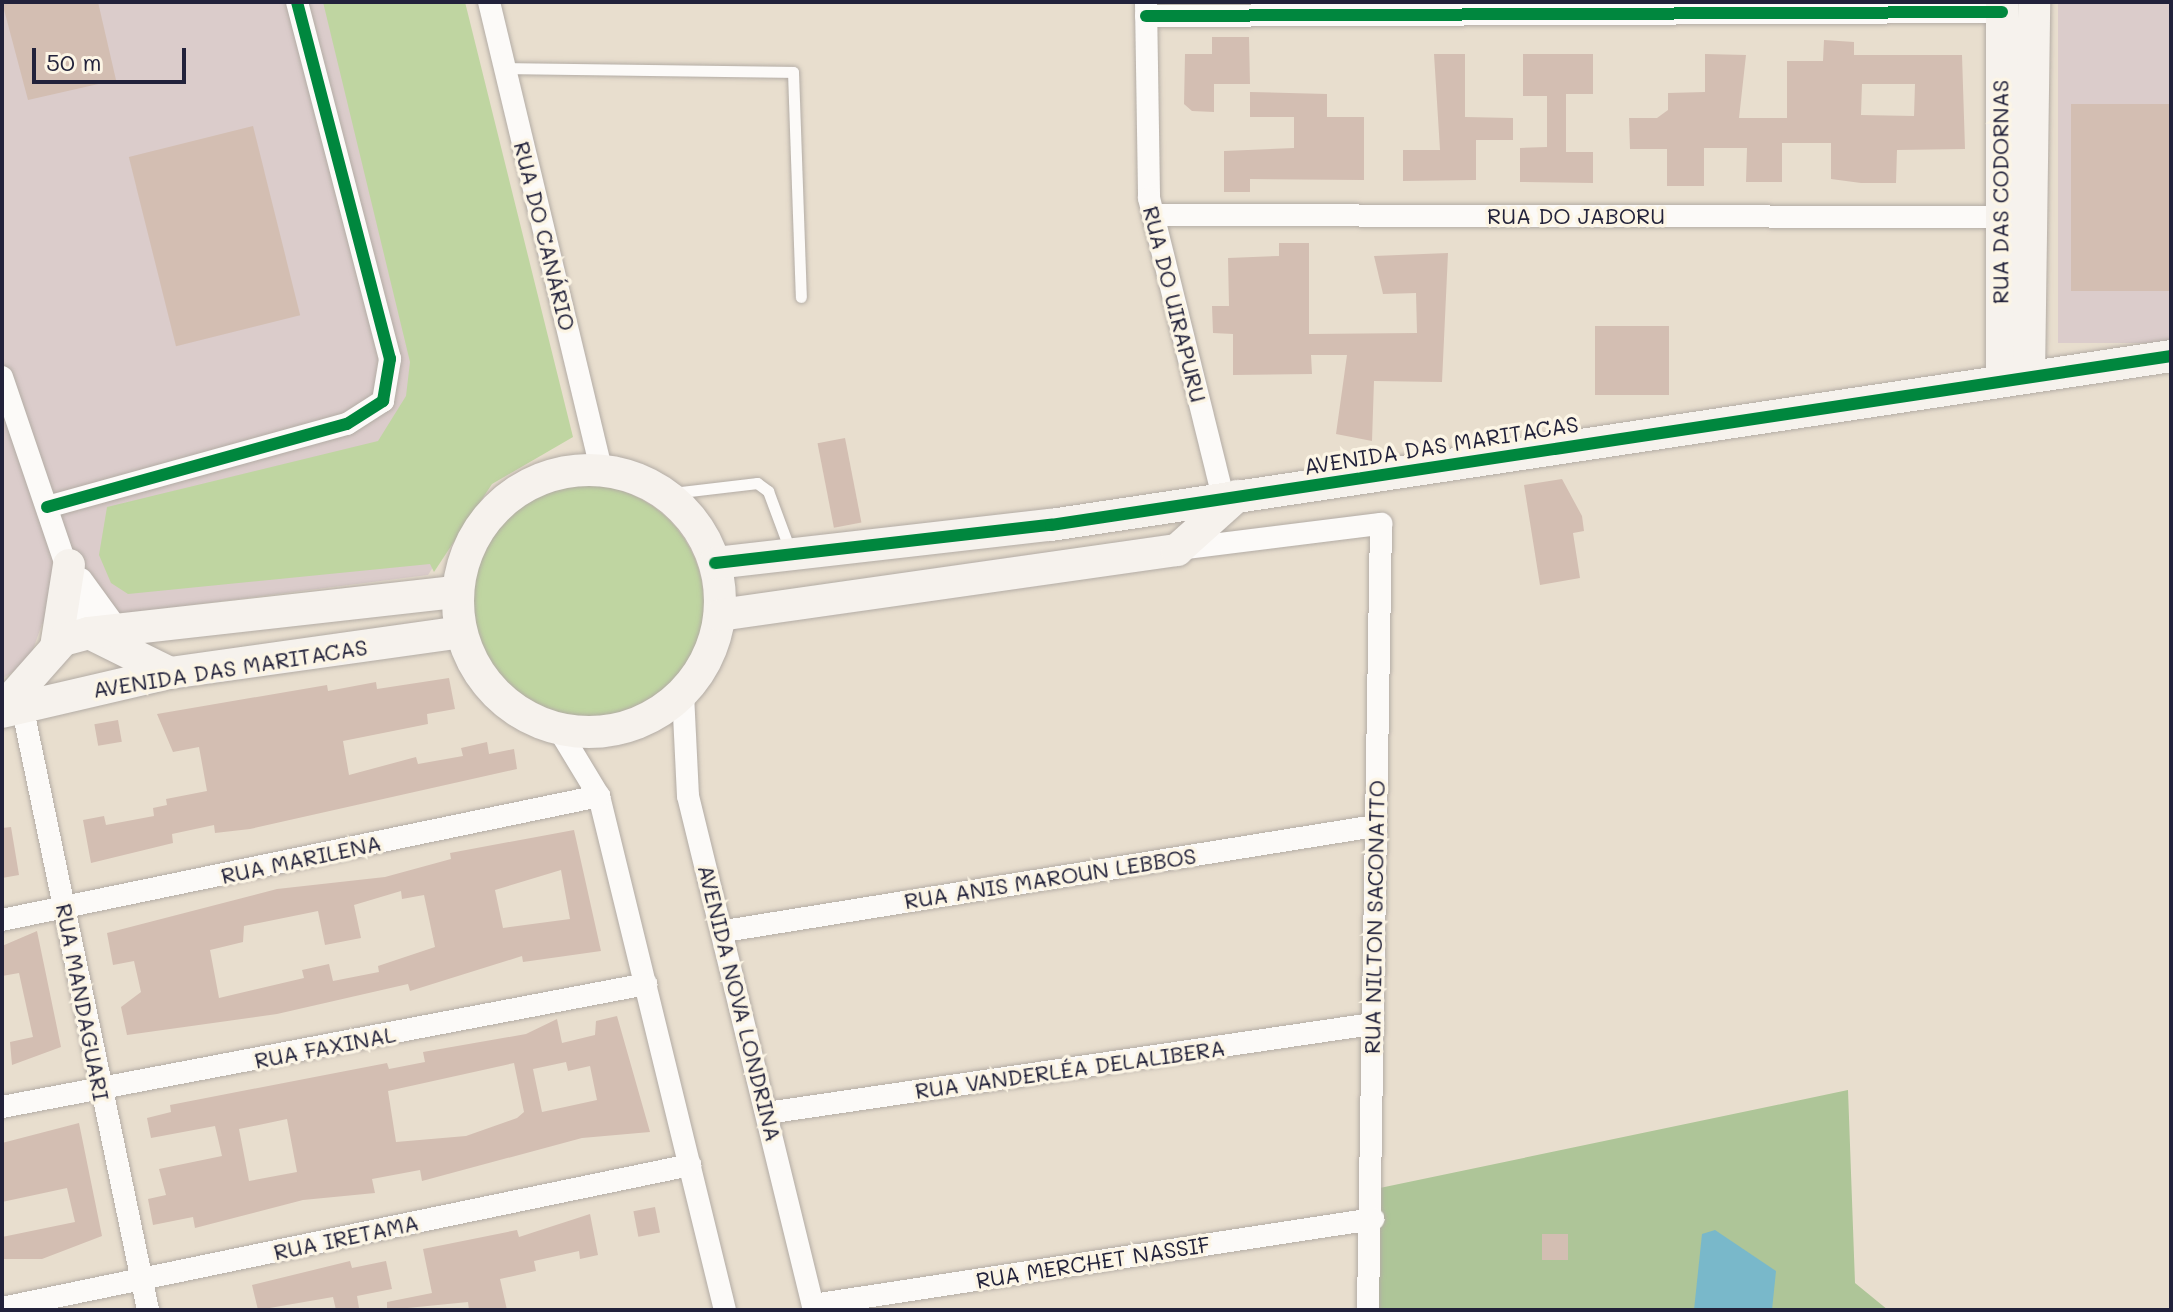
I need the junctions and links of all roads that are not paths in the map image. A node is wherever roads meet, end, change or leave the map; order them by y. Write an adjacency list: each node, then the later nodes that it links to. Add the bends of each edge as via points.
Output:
1 (297, 2): 18 (street, via 390,359 383,401 347,424)
2 (489, 2): 6 (street, RUA DO CANÁRIO)
3 (2034, 2): 8 (street, RUA DAS CODORNAS)
4 (2002, 7): 5 (street); 7 (street, RUA DAS CODORNAS)
5 (1146, 9): 9 (street, RUA DO UIRAPURU)
6 (505, 68): 11 (lane, via 793,72); 15 (street, RUA DO CANÁRIO)
7 (1999, 76): 8 (street); 10 (street, RUA DAS CODORNAS)
8 (2034, 76): 14 (street, RUA DAS CODORNAS)
9 (1153, 215): 10 (street, RUA DO JABORU); 17 (street, RUA DO UIRAPURU)
10 (1998, 217): 14 (street, RUA DAS CODORNAS)
11 (801, 297)
12 (2171, 356): 14 (street, AVENIDA DAS MARITACAS)
13 (2, 377): 18 (street)
14 (2016, 379): 17 (street, AVENIDA DAS MARITACAS)
15 (602, 471): 16 (street); 25 (street, via 543,478 493,511 462,562)
16 (664, 494): 22 (lane, via 757,483 768,491); 23 (street, via 695,524)
17 (1229, 500): 19 (street, AVENIDA DAS MARITACAS); 20 (street)
18 (47, 507): 21 (street)
19 (908, 544): 22 (street, AVENIDA DAS MARITACAS); 24 (street)
20 (1177, 550): 24 (street); 35 (street, RUA NILTON SACONATTO, via 1381,524)
21 (66, 555): 27 (street); 29 (street)
22 (793, 557): 23 (street, AVENIDA DAS MARITACAS)
23 (715, 563): 26 (street)
24 (915, 587): 26 (street)
25 (457, 592): 27 (street, AVENIDA DAS MARITACAS); 28 (street)
26 (720, 615): 31 (street, via 702,670)
27 (104, 631): 29 (street, AVENIDA DAS MARITACAS); 30 (street)
28 (461, 632): 30 (street, AVENIDA DAS MARITACAS); 33 (street, via 481,678 503,702)
29 (56, 647): 32 (street)
30 (170, 673): 32 (street, AVENIDA DAS MARITACAS)
31 (683, 694): 33 (street, via 625,728); 38 (street, AVENIDA NOVA LONDRINA, via 688,796)
32 (12, 705): 36 (street, RUA MANDAGUARI)
33 (559, 730): 34 (street)
34 (599, 796): 36 (street, RUA MARILENA); 39 (street)
35 (1375, 826): 38 (street, RUA ANIS MAROUN LEBBOS); 40 (street, RUA NILTON SACONATTO)
36 (64, 909): 37 (street, RUA MARILENA); 41 (street, RUA MANDAGUARI)
37 (2, 920)
38 (725, 931): 43 (street, AVENIDA NOVA LONDRINA)
39 (646, 984): 41 (street, RUA FAXINAL); 44 (street)
40 (1372, 1024): 43 (street, RUA VANDERLÉA DELALIBERA); 45 (street, RUA NILTON SACONATTO)
41 (100, 1091): 42 (street, RUA FAXINAL); 46 (street, RUA MANDAGUARI)
42 (2, 1107)
43 (767, 1113): 48 (street, AVENIDA NOVA LONDRINA)
44 (690, 1165): 46 (street, RUA IRETAMA); 50 (street)
45 (1373, 1219): 48 (street, RUA MERCHET NASSIF); 51 (street, RUA NILTON SACONATTO)
46 (141, 1280): 47 (street, RUA IRETAMA); 49 (street, RUA MANDAGUARI)
47 (2, 1308)
48 (813, 1308)
49 (148, 1310)
50 (725, 1310)
51 (1368, 1310)

